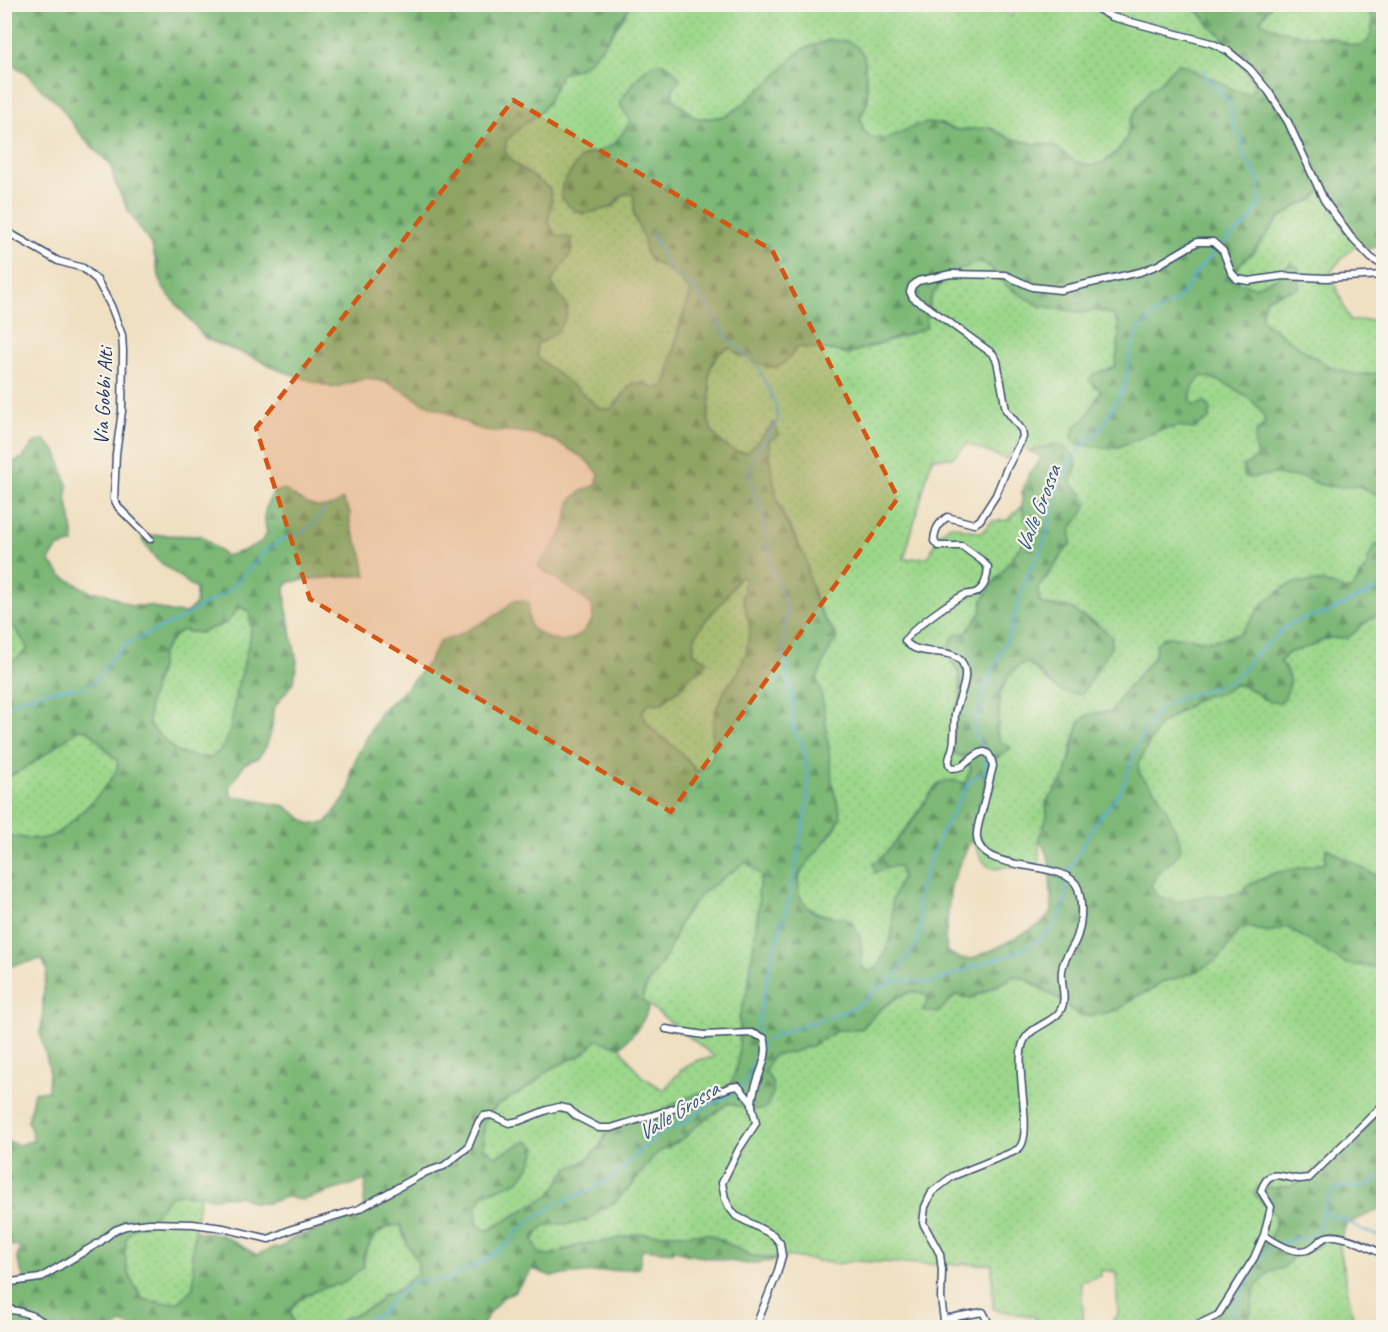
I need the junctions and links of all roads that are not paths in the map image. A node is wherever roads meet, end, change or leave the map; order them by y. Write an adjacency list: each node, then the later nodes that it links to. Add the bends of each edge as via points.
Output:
1 (1089, 4): 3 (street, via 1112,17 1211,43 1250,69 1288,122 1324,200 1350,236)
2 (4, 230): 5 (street, Via Gobbi Alti, via 58,261 83,268 97,280 111,306 122,335 123,351 114,499)
3 (1383, 266)
4 (1383, 275): 13 (street, via 1237,279 1223,251 1213,243 1197,242 1140,272 1060,290 1032,287 1005,275 951,274 918,281 912,286 912,298 993,354 1006,410 1023,437 980,520 974,524 947,517 934,530 938,546 962,546 981,560 988,567 987,579 977,593 951,603 905,641 918,651 959,658 963,666 966,675 948,758 952,768 960,768 983,752 992,758 977,838 982,850 1009,863 1056,872 1071,879 1077,886 1080,905 1080,926 1061,972 1064,1004 1059,1014 1032,1030 1023,1042 1020,1061 1024,1138 1020,1148 943,1182 932,1192 925,1207 923,1223 940,1254)
5 (150, 539)
6 (666, 1029): 7 (street, via 704,1035 752,1033 764,1038 767,1050)
7 (752, 1103): 11 (street, via 738,1086 731,1087 611,1128 599,1128 559,1107 519,1121 484,1116 468,1147 444,1166 359,1209 269,1239 193,1224 126,1226 40,1278); 15 (street, via 756,1123 722,1183 725,1198 736,1216 773,1235 780,1243 782,1256)
8 (1383, 1104): 9 (street, via 1309,1178 1271,1176 1264,1182 1261,1191 1271,1207)
9 (1264, 1235): 10 (street, via 1294,1250 1308,1250 1335,1236); 18 (street, via 1218,1315)
10 (1383, 1255)
11 (4, 1286)
12 (4, 1309): 14 (street, via 37,1317)
13 (944, 1319): 16 (street); 17 (street, via 983,1312)
14 (52, 1328)
15 (757, 1328)
16 (945, 1328)
17 (991, 1328)
18 (1191, 1328)

